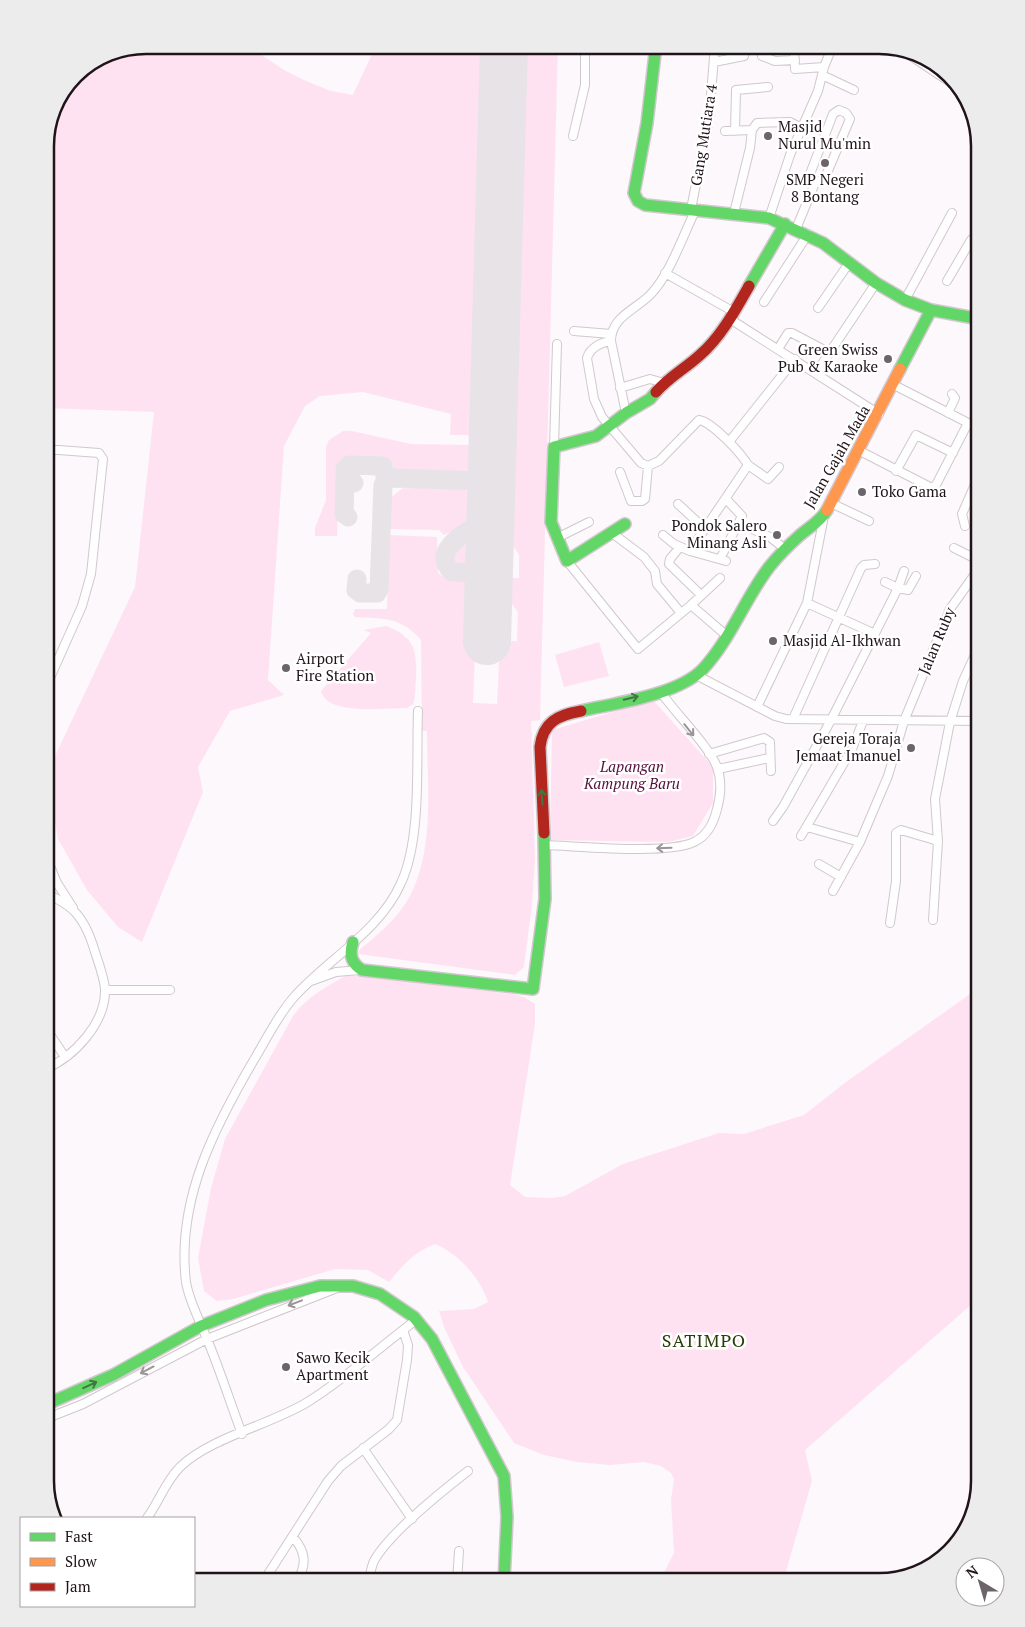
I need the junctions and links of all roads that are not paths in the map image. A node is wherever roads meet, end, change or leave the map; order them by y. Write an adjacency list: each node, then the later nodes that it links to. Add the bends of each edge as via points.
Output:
1 (585, 54): 17 (street, via 586,85)
2 (655, 54): 19 (street, via 635,198 642,204)
3 (714, 54): 9 (street, Gang Mutiara 4)
4 (744, 54): 9 (street)
5 (795, 54): 8 (street)
6 (829, 54): 10 (street)
7 (762, 56): 8 (street, via 775,62)
8 (795, 60): 10 (street, via 796,70)
9 (714, 62): 19 (street, Gang Mutiara 4, via 709,119)
10 (823, 71): 12 (street); 13 (street)
11 (768, 87): 16 (street, via 736,90)
12 (854, 90)
13 (802, 128): 15 (street, via 790,122 757,123); 22 (street)
14 (725, 130): 16 (street)
15 (752, 130): 16 (street); 20 (street)
16 (735, 131)
17 (573, 136)
18 (815, 183): 18 (street, via 810,174 833,114 839,110 850,119 827,173); 24 (street)
19 (694, 209): 20 (street); 28 (street, Gang Mutiara 4)
20 (734, 213): 22 (street)
21 (952, 213): 31 (street)
22 (769, 218): 23 (street)
23 (785, 224): 24 (street); 35 (street)
24 (796, 229): 25 (street)
25 (808, 234): 27 (street); 32 (street)
26 (971, 240): 29 (street)
27 (849, 263): 30 (street); 33 (street)
28 (665, 273): 35 (street); 38 (street, Gang Mutiara 4, via 651,294 614,325)
29 (947, 282)
30 (876, 283): 31 (street); 41 (street)
31 (905, 300): 34 (street)
32 (764, 302)
33 (818, 308)
34 (931, 310): 36 (street); 45 (street, Jalan Gajah Mada)
35 (732, 316): 40 (street); 44 (street, via 702,354)
36 (971, 317)
37 (574, 331): 38 (street)
38 (611, 337): 46 (street); 53 (street, Gang Mutiara 4, via 593,348 588,358 594,399)
39 (557, 344): 55 (street)
40 (778, 349): 41 (street, via 788,333 792,333); 42 (street)
41 (830, 353): 43 (street)
42 (795, 359): 43 (street); 54 (street)
43 (816, 373): 50 (street)
44 (664, 383): 46 (street, via 650,379); 48 (street, via 650,399)
45 (894, 385): 49 (street); 50 (street, Jalan Gajah Mada)
46 (620, 388): 48 (street)
47 (952, 394): 49 (street, via 955,398)
48 (626, 413): 53 (street)
49 (948, 413): 51 (street)
50 (879, 414): 57 (street, Jalan Gajah Mada)
51 (968, 423): 52 (street); 58 (street)
52 (971, 424)
53 (609, 428): 55 (street, via 590,439); 60 (street, Gang Mutiara 4, via 641,463)
54 (729, 442): 59 (street); 60 (street, via 699,420 659,461)
55 (554, 447): 77 (street, via 551,522)
56 (54, 449): 101 (street, via 99,453 103,459 91,574 82,606)
57 (860, 451): 62 (street); 66 (street, Jalan Gajah Mada)
58 (953, 453): 62 (street, via 932,488); 62 (street, via 916,435)
59 (748, 465): 61 (street, via 768,479); 65 (street)
60 (648, 466): 63 (street, via 645,499 642,501 632,502)
61 (779, 468)
62 (896, 471)
63 (620, 472)
64 (971, 494): 73 (street, via 962,514)
65 (726, 499): 71 (street, via 742,516); 74 (street)
66 (831, 502): 68 (street, Jalan Gajah Mada); 69 (street)
67 (678, 504): 74 (street)
68 (824, 516): 80 (street, Jalan Gajah Mada); 94 (street)
69 (869, 521)
70 (589, 522): 77 (street)
71 (739, 523): 80 (street, via 770,537); 81 (street, via 723,560)
72 (625, 524): 75 (street)
73 (965, 526)
74 (705, 529): 81 (street)
75 (612, 533): 83 (street); 86 (street)
76 (663, 535): 78 (street)
77 (557, 538): 83 (street)
78 (680, 547): 81 (street); 84 (street)
79 (954, 548): 82 (street)
80 (785, 549): 99 (street, Jalan Gajah Mada, via 760,580)
81 (690, 551)
82 (971, 556)
83 (566, 561): 96 (street, via 638,649)
84 (669, 563): 86 (street); 93 (street)
85 (874, 564): 97 (street, via 860,568)
86 (654, 568): 96 (street, via 657,584)
87 (904, 571): 92 (street)
88 (916, 576): 92 (street, via 908,590)
89 (720, 578): 93 (street)
90 (971, 580): 109 (street, Jalan Ruby, via 950,609)
91 (885, 582): 92 (street)
92 (898, 588): 98 (street)
93 (701, 595): 95 (street)
94 (807, 603): 97 (street); 104 (street)
95 (691, 605): 96 (street); 99 (street)
96 (681, 613)
97 (838, 618): 98 (street); 106 (street)
98 (875, 634): 107 (street)
99 (727, 636): 102 (street, Jalan Gajah Mada)
100 (971, 664): 111 (street)
101 (54, 669)
102 (696, 675): 103 (street); 104 (street)
103 (660, 691): 112 (street, one-way to 112); 121 (street, one-way to 103, via 540,747 545,727 560,716)
104 (757, 707): 106 (street, via 775,716)
105 (418, 711): 132 (street, via 415,825 407,865 395,897)
106 (793, 719): 107 (street)
107 (831, 720): 108 (street); 116 (street, via 784,807)
108 (863, 721): 109 (street); 117 (street, via 852,749)
109 (904, 721): 111 (street); 120 (street, Jalan Ruby, via 891,768)
110 (971, 721): 111 (street)
111 (950, 722): 119 (street, via 935,799)
112 (709, 754): 113 (street, via 762,737 770,742); 114 (street)
113 (769, 758): 114 (street); 115 (street)
114 (718, 769): 121 (street, one-way to 121, via 720,797 716,816 710,828 696,841 671,848)
115 (771, 771)
116 (773, 821)
117 (807, 827): 118 (street); 120 (street)
118 (802, 836)
119 (938, 841): 130 (street); 131 (street, via 901,830 896,833 896,881)
120 (860, 842): 124 (street, Jalan Ruby)
121 (545, 845): 133 (street, via 545,899 533,989)
122 (819, 864): 124 (street)
123 (54, 876): 125 (street)
124 (841, 877): 127 (street, Jalan Ruby)
125 (57, 883): 126 (street); 129 (street)
126 (54, 886)
127 (833, 891)
128 (54, 897): 129 (street)
129 (74, 910): 135 (street, via 91,940)
130 (933, 920)
131 (890, 923)
132 (353, 942): 133 (street, via 351,960); 134 (street)
133 (362, 970): 134 (street, via 336,972)
134 (307, 983): 142 (street, via 288,1003 268,1034 203,1156 190,1203 185,1254 186,1284)
135 (105, 990): 136 (street); 138 (street, via 96,1022 85,1039)
136 (170, 990)
137 (54, 1040): 138 (street)
138 (66, 1057): 139 (street)
139 (54, 1064)
140 (341, 1287): 141 (street, via 353,1286 380,1294); 142 (street, via 320,1286 293,1291); 144 (street, one-way to 144)
141 (416, 1320): 143 (street); 158 (street, via 432,1339 504,1476 507,1517)
142 (201, 1326): 144 (street); 145 (street, one-way to 142, via 113,1375)
143 (402, 1330): 147 (street, via 305,1403); 148 (street, via 408,1352 397,1420)
144 (207, 1339): 146 (street, one-way to 146, via 83,1404); 147 (street)
145 (54, 1401)
146 (54, 1415)
147 (242, 1434): 150 (street, via 210,1447 180,1467)
148 (363, 1448): 151 (street); 152 (street, via 328,1481)
149 (468, 1471): 151 (street)
150 (148, 1517)
151 (412, 1518): 156 (street, via 374,1562)
152 (293, 1537): 154 (street); 155 (street, via 304,1558)
153 (459, 1552): 157 (street)
154 (269, 1573)
155 (301, 1573)
156 (371, 1573)
157 (458, 1573)
158 (504, 1573)

